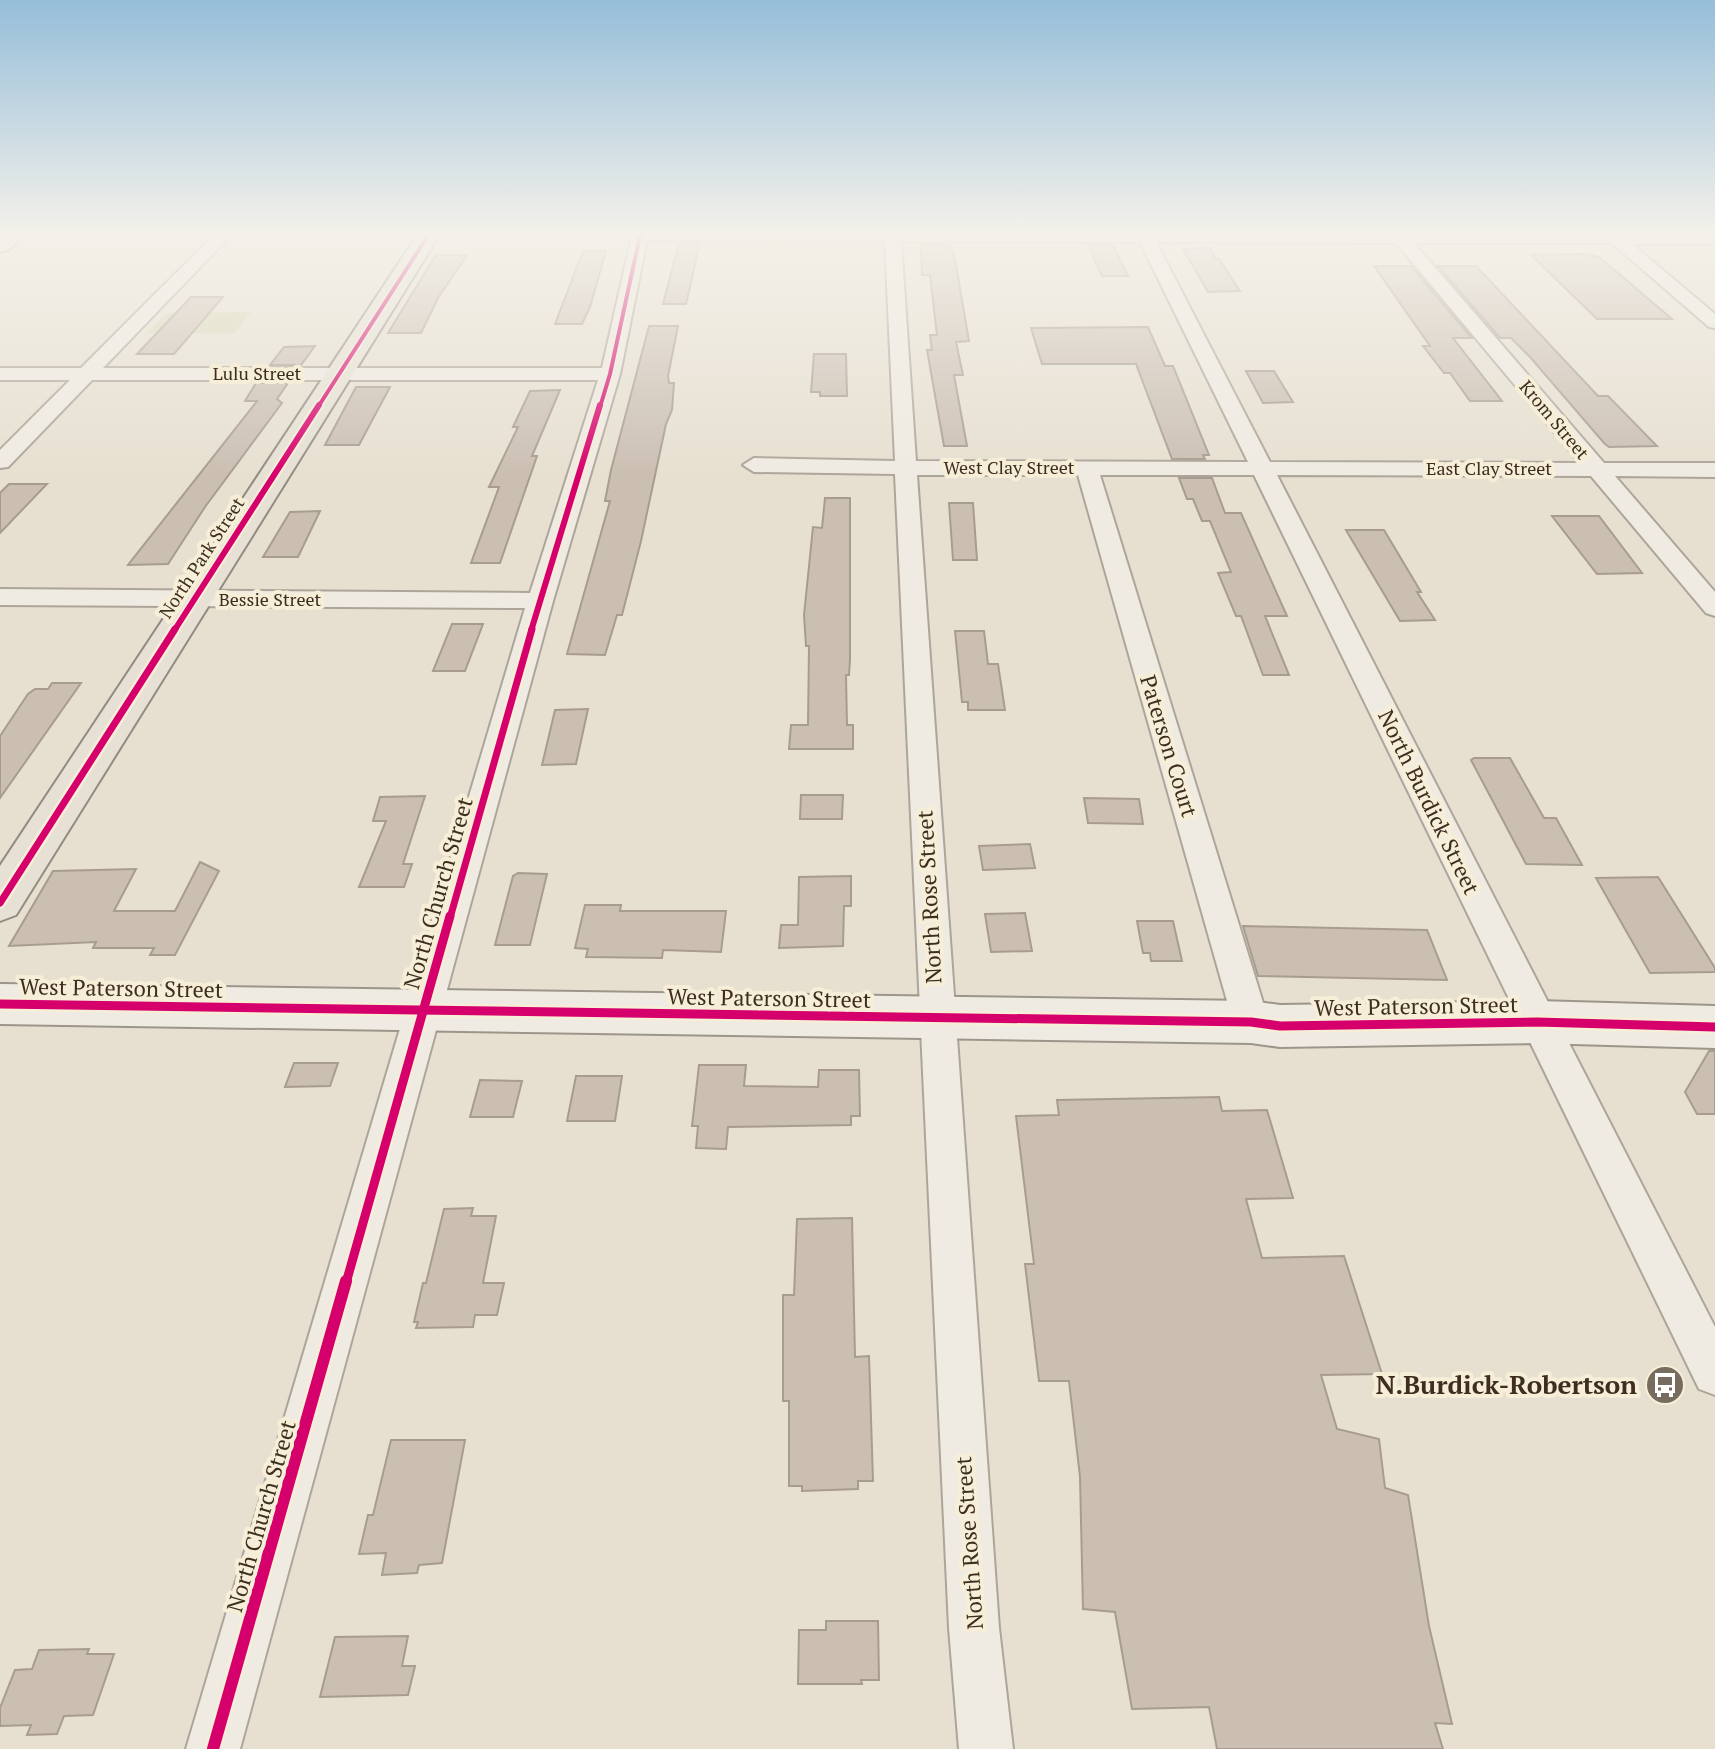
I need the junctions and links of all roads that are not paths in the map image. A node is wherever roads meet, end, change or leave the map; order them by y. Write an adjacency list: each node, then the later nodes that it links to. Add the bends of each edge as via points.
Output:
1 (146, 313): 8 (street)
2 (379, 313): 9 (main road, North Park Street)
3 (623, 313): 10 (street, North Church Street)
4 (897, 313): 13 (street, North Rose Street)
5 (1184, 313): 15 (street, North Burdick Street)
6 (1464, 313): 16 (street, Krom Street)
7 (0, 374): 8 (street, Lulu Street)
8 (85, 374): 9 (street, Lulu Street); 11 (street)
9 (340, 374): 10 (street, Lulu Street); 19 (main road, North Park Street)
10 (610, 374): 20 (street, North Church Street)
11 (0, 462)
12 (754, 465): 13 (street, West Clay Street)
13 (906, 468): 14 (street, West Clay Street); 25 (street, North Rose Street)
14 (1087, 469): 15 (street, West Clay Street); 26 (street, Paterson Court)
15 (1264, 469): 16 (street, East Clay Street); 27 (street, North Burdick Street)
16 (1597, 470): 17 (street, East Clay Street); 21 (street, Krom Street)
17 (1715, 470)
18 (0, 597): 19 (street, Bessie Street)
19 (194, 600): 20 (street, Bessie Street); 22 (main road, North Park Street)
20 (540, 601): 24 (street, North Church Street)
21 (1715, 608)
22 (0, 903)
23 (0, 1004): 24 (street, West Paterson Street)
24 (424, 1010): 25 (street, West Paterson Street); 30 (street, North Church Street)
25 (936, 1019): 26 (street, West Paterson Street); 31 (street, North Rose Street)
26 (1251, 1022): 27 (street, West Paterson Street)
27 (1537, 1022): 28 (street, West Paterson Street); 29 (street, North Burdick Street)
28 (1715, 1027)
29 (1715, 1373)
30 (213, 1749)
31 (986, 1749)

